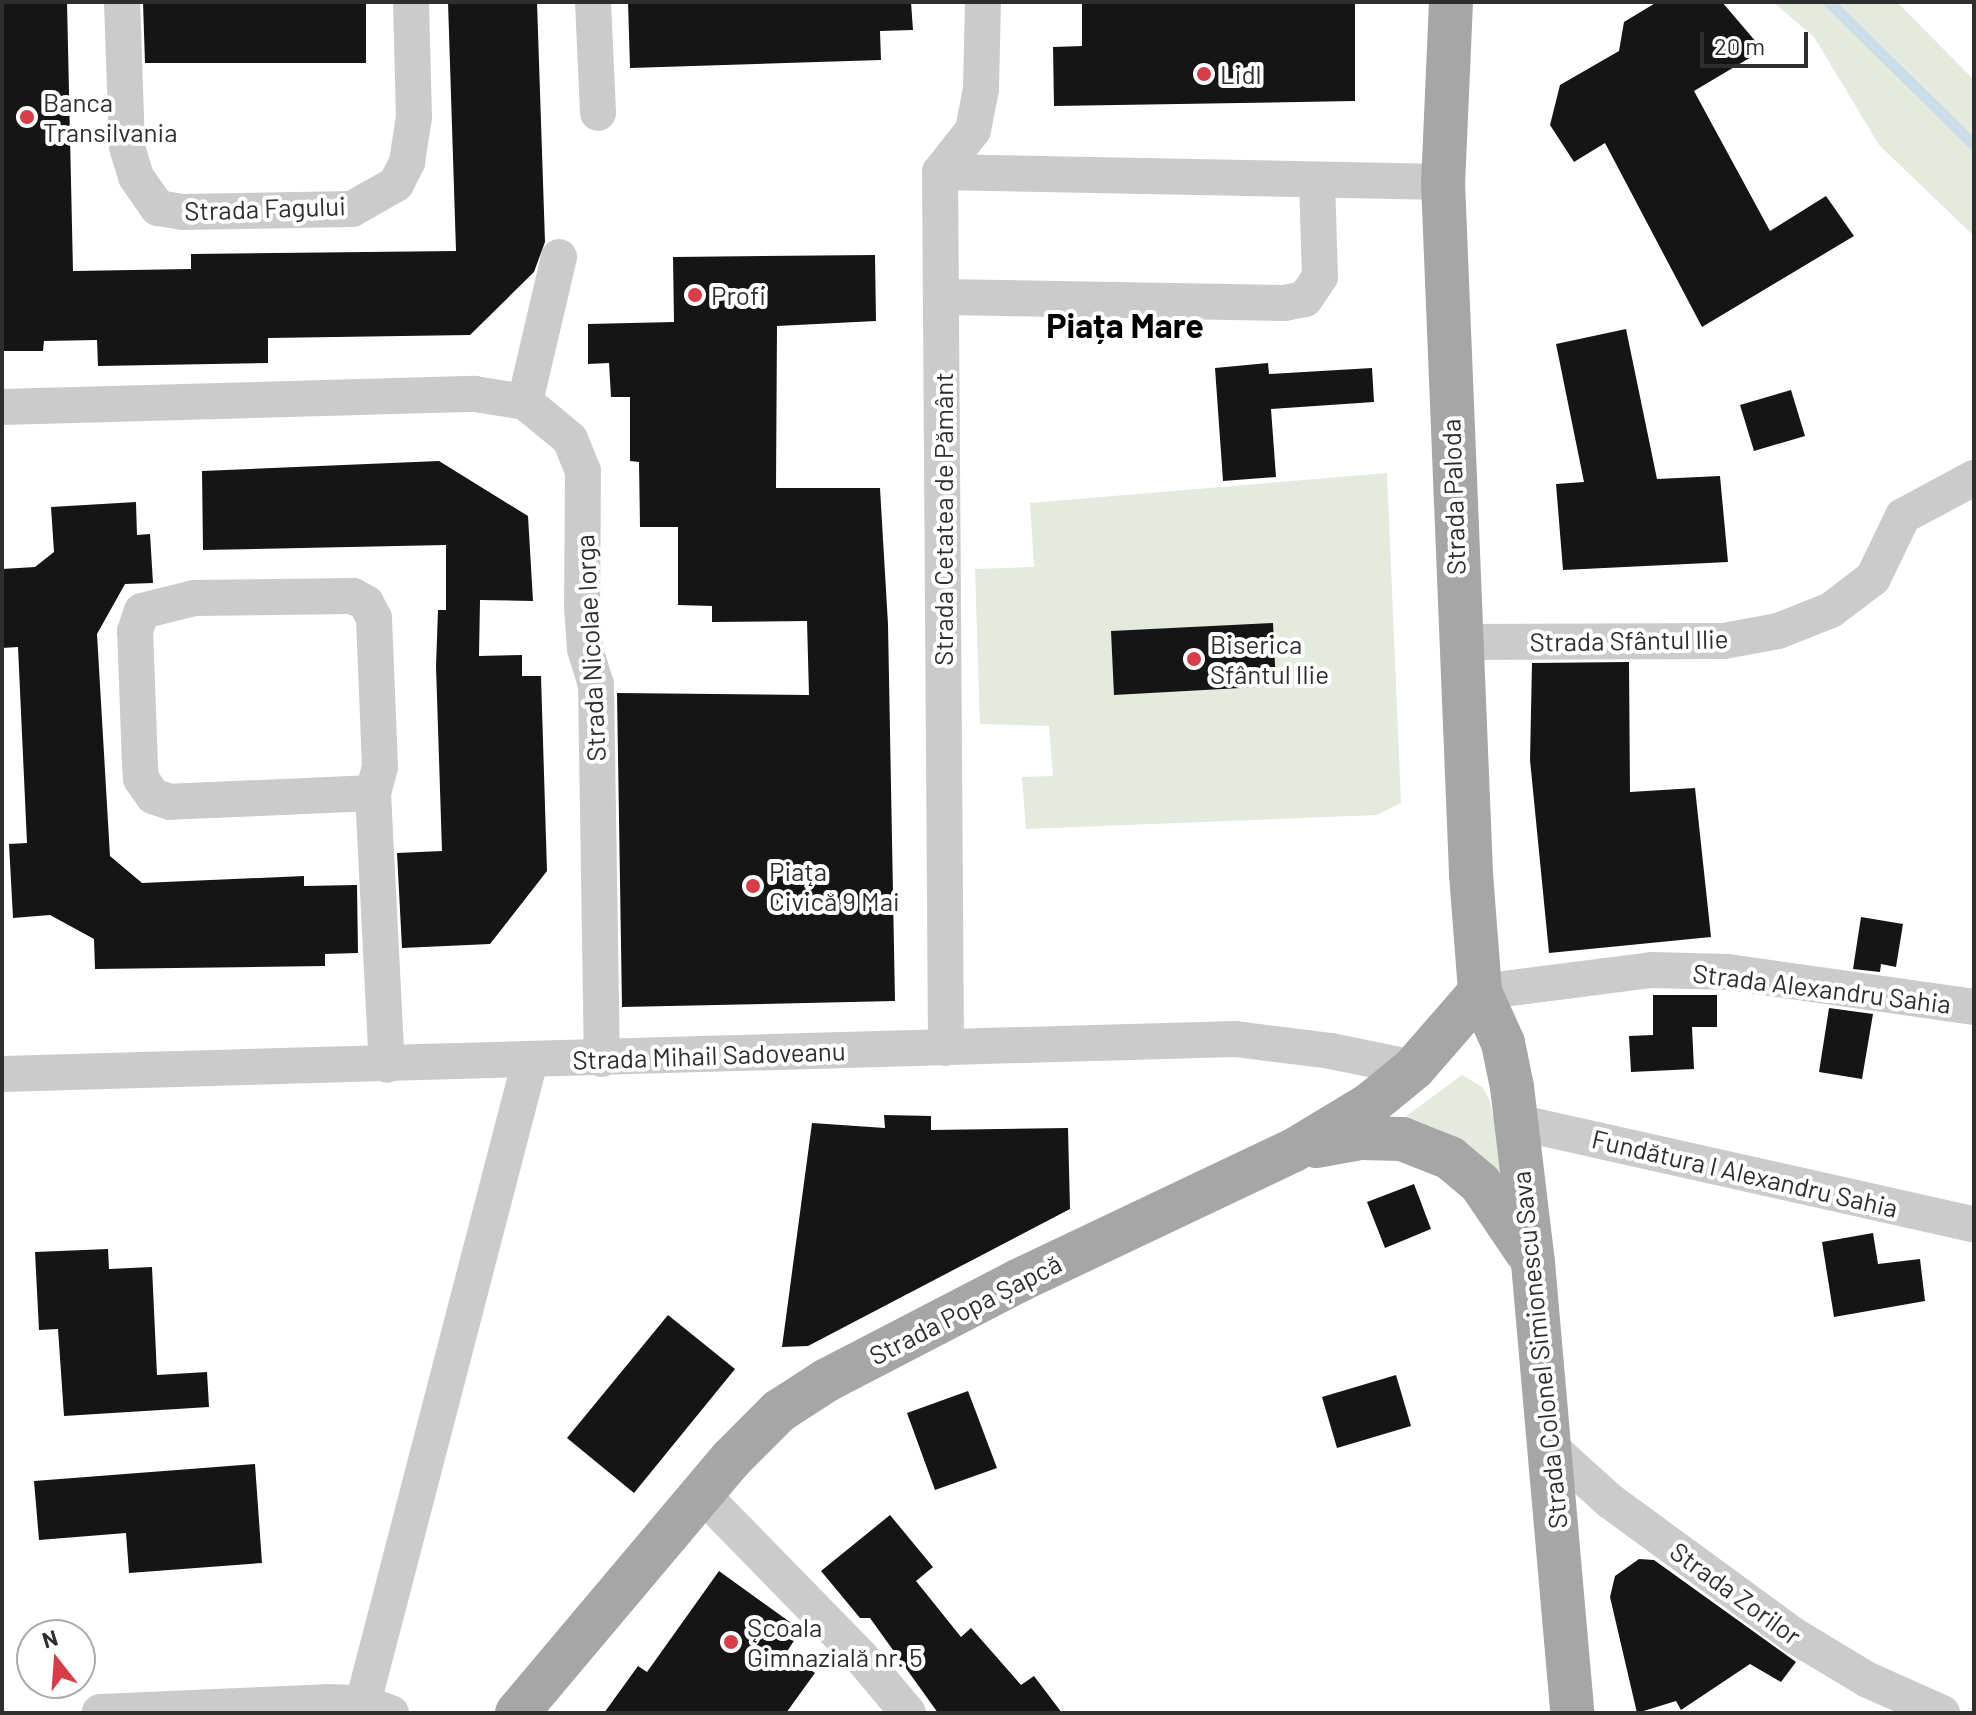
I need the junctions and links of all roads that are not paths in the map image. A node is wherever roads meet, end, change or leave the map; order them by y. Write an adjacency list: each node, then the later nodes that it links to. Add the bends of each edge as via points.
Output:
1 (122, 2): 2 (street, Strada Fagului, via 127,147 136,177 158,208 183,212 352,209 396,184 407,162 414,117)
2 (411, 2)
3 (593, 2): 6 (street)
4 (983, 2): 7 (street, via 981,89 973,130)
5 (1451, 2): 9 (main road, Strada Paloda)
6 (598, 113)
7 (940, 172): 8 (street); 11 (street, Strada Cetatea de Pământ)
8 (1317, 180): 9 (street); 11 (street, via 1320,277 1305,299 1284,303)
9 (1443, 182): 15 (main road, Strada Paloda)
10 (559, 257): 12 (street)
11 (941, 297): 19 (street, Strada Cetatea de Pământ)
12 (525, 402): 13 (street, via 475,394 413,394); 20 (street, Strada Nicolae Iorga, via 570,439 583,471 582,607 585,649 596,684)
13 (2, 407)
14 (1974, 478): 15 (street, Strada Sfântul Ilie, via 1903,516 1873,578 1831,610 1778,631 1724,641)
15 (1460, 642): 17 (main road, Strada Paloda)
16 (373, 793): 16 (street, via 170,802 153,796 141,779 140,765 135,631 142,611 194,598 353,596 366,603 374,618 380,767); 22 (street)
17 (1480, 992): 18 (street, Strada Alexandru Sahia, via 1652,970 1728,972); 23 (main road, Strada Popa Șapcă); 25 (main road, Strada Colonel Simionescu Sava, via 1503,1043)
18 (1974, 1007)
19 (946, 1048): 20 (street, Strada Mihail Sadoveanu); 23 (street, Strada Mihail Sadoveanu, via 1235,1039)
20 (602, 1059): 21 (street, Strada Mihail Sadoveanu)
21 (530, 1061): 22 (street, Strada Mihail Sadoveanu); 31 (street)
22 (387, 1065): 24 (street, Strada Mihail Sadoveanu)
23 (1414, 1068): 26 (main road, Strada Popa Șapcă, via 1369,1105)
24 (2, 1074)
25 (1516, 1122): 27 (street, Fundătura I Alexandru Sahia); 28 (main road, Strada Colonel Simionescu Sava)
26 (1294, 1150): 28 (main road, via 1361,1138 1402,1139 1450,1158 1480,1183); 30 (main road, Strada Popa Șapcă, via 827,1380 779,1411)
27 (1974, 1224)
28 (1533, 1263): 29 (main road, Strada Colonel Simionescu Sava)
29 (1548, 1445): 35 (main road, Strada Colonel Simionescu Sava); 36 (street, Strada Zorilor, via 1610,1501 1793,1635 1868,1680)
30 (702, 1494): 33 (main road, Strada Popa Șapcă); 34 (street, via 861,1657)
31 (377, 1708): 32 (street)
32 (100, 1712)
33 (517, 1713)
34 (908, 1713)
35 (1572, 1713)
36 (1942, 1713)

